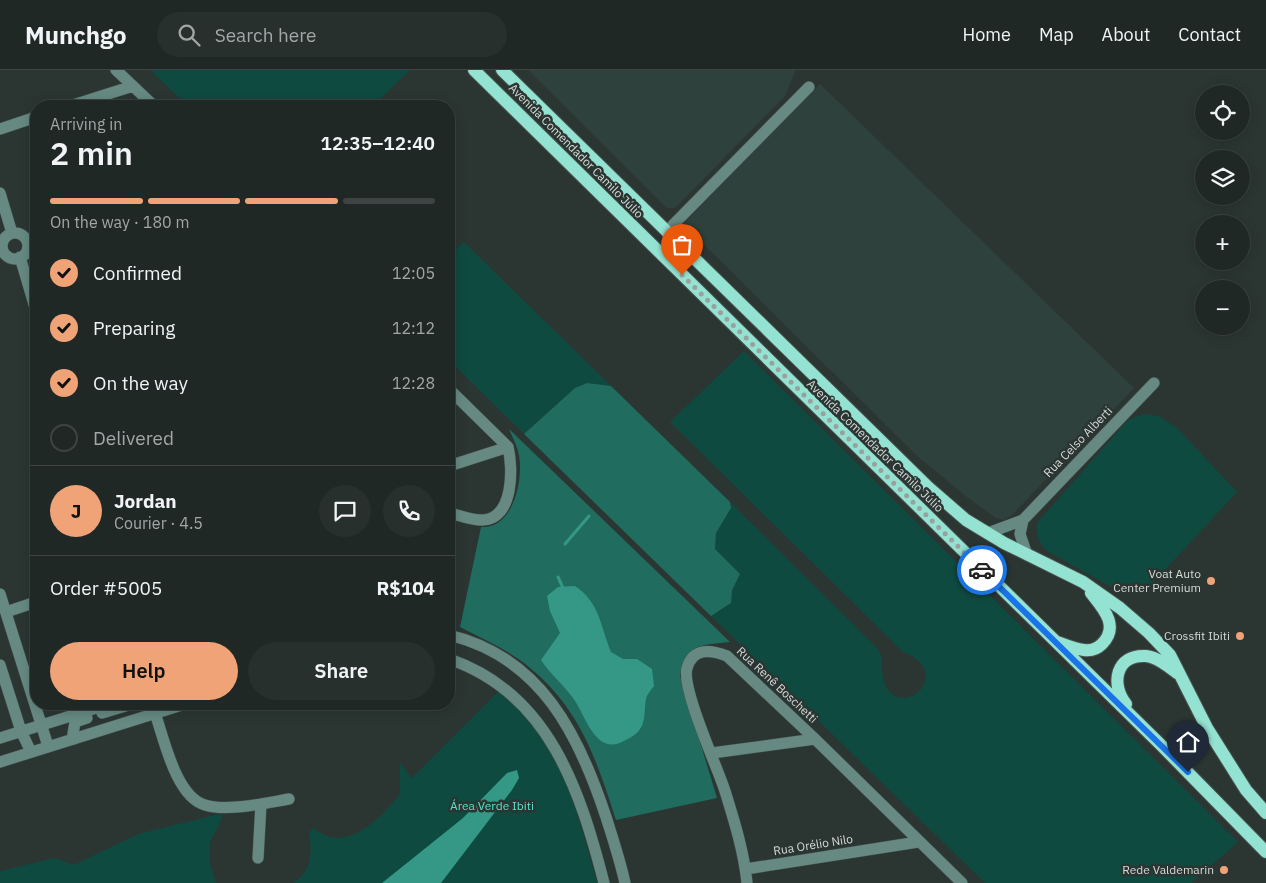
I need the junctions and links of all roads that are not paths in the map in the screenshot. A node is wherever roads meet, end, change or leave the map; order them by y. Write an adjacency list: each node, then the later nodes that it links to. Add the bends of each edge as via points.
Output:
1 (116, 70): 4 (street)
2 (474, 70): 31 (main road, Avenida Comendador Camilo Júlio)
3 (502, 70): 11 (main road, Avenida Comendador Camilo Júlio)
4 (133, 86): 6 (street); 7 (street)
5 (809, 87): 11 (street)
6 (89, 100)
7 (148, 100)
8 (30, 119): 9 (street)
9 (0, 129)
10 (0, 193): 12 (street)
11 (666, 232): 24 (main road, Avenida Comendador Camilo Júlio, via 928,487 966,520)
12 (12, 233): 13 (street); 15 (street, via 5,237)
13 (30, 238)
14 (30, 241): 16 (street)
15 (1, 249): 16 (street, via 7,256)
16 (20, 257): 17 (street)
17 (30, 291)
18 (1154, 383): 23 (street, Rua Celso Alberti)
19 (455, 395): 20 (street)
20 (508, 447): 21 (street); 22 (street, via 512,480 496,515 484,520)
21 (455, 464)
22 (455, 514)
23 (1023, 520): 24 (street, Rua Celso Alberti); 25 (street, via 1020,534)
24 (988, 533): 25 (main road, Avenida Comendador Camilo Júlio)
25 (1027, 555): 26 (main road, Avenida Comendador Camilo Júlio)
26 (1083, 582): 31 (main road, via 1104,609 1110,626 1106,640 1093,650 1076,649); 34 (main road, Avenida Comendador Camilo Júlio, via 1149,633 1170,655)
27 (0, 594): 29 (street)
28 (30, 604): 29 (street)
29 (6, 612): 35 (street)
30 (455, 638): 65 (street, via 483,648 513,665 538,687 561,715 594,780)
31 (1053, 640): 50 (main road, Avenida Comendador Camilo Júlio)
32 (455, 662): 64 (street, via 491,678 513,694 551,741 564,762 594,843)
33 (0, 665): 41 (street)
34 (1182, 675): 50 (main road, via 1148,656 1138,656 1120,667 1116,686 1120,696); 57 (main road, Avenida Comendador Camilo Júlio, via 1207,728 1246,790)
35 (30, 690)
36 (30, 708): 41 (street)
37 (36, 710): 44 (street)
38 (90, 710): 44 (street)
39 (113, 710): 47 (street, via 75,722)
40 (165, 710): 42 (street)
41 (15, 713): 45 (street)
42 (155, 713): 47 (street); 56 (street, via 183,788 193,800 218,807)
43 (800, 724): 48 (street, Rua Renê Boschetti); 49 (street, via 799,733); 53 (street, Rua Renê Boschetti, via 727,656 708,650 700,652 691,658 686,677)
44 (42, 725): 45 (street); 51 (street)
45 (21, 731): 46 (street); 52 (street)
46 (0, 738)
47 (74, 739): 51 (street)
48 (815, 739): 49 (street); 58 (street, Rua Renê Boschetti)
49 (789, 742): 53 (street)
50 (1161, 745): 61 (main road, Avenida Comendador Camilo Júlio)
51 (48, 746): 52 (street)
52 (31, 752): 54 (street)
53 (712, 753): 63 (street, Rua Renê Boschetti)
54 (0, 760)
55 (289, 799): 56 (street)
56 (261, 804): 62 (street)
57 (1266, 813)
58 (903, 827): 59 (street, Rua Renê Boschetti); 60 (street, via 901,833)
59 (918, 842): 60 (street, Rua Orélio Nilo); 67 (street, Rua Renê Boschetti)
60 (884, 847): 63 (street, Rua Orélio Nilo)
61 (1266, 853)
62 (258, 858)
63 (746, 869): 66 (street, Rua Renê Boschetti)
64 (604, 883)
65 (625, 883)
66 (748, 883)
67 (962, 883)

